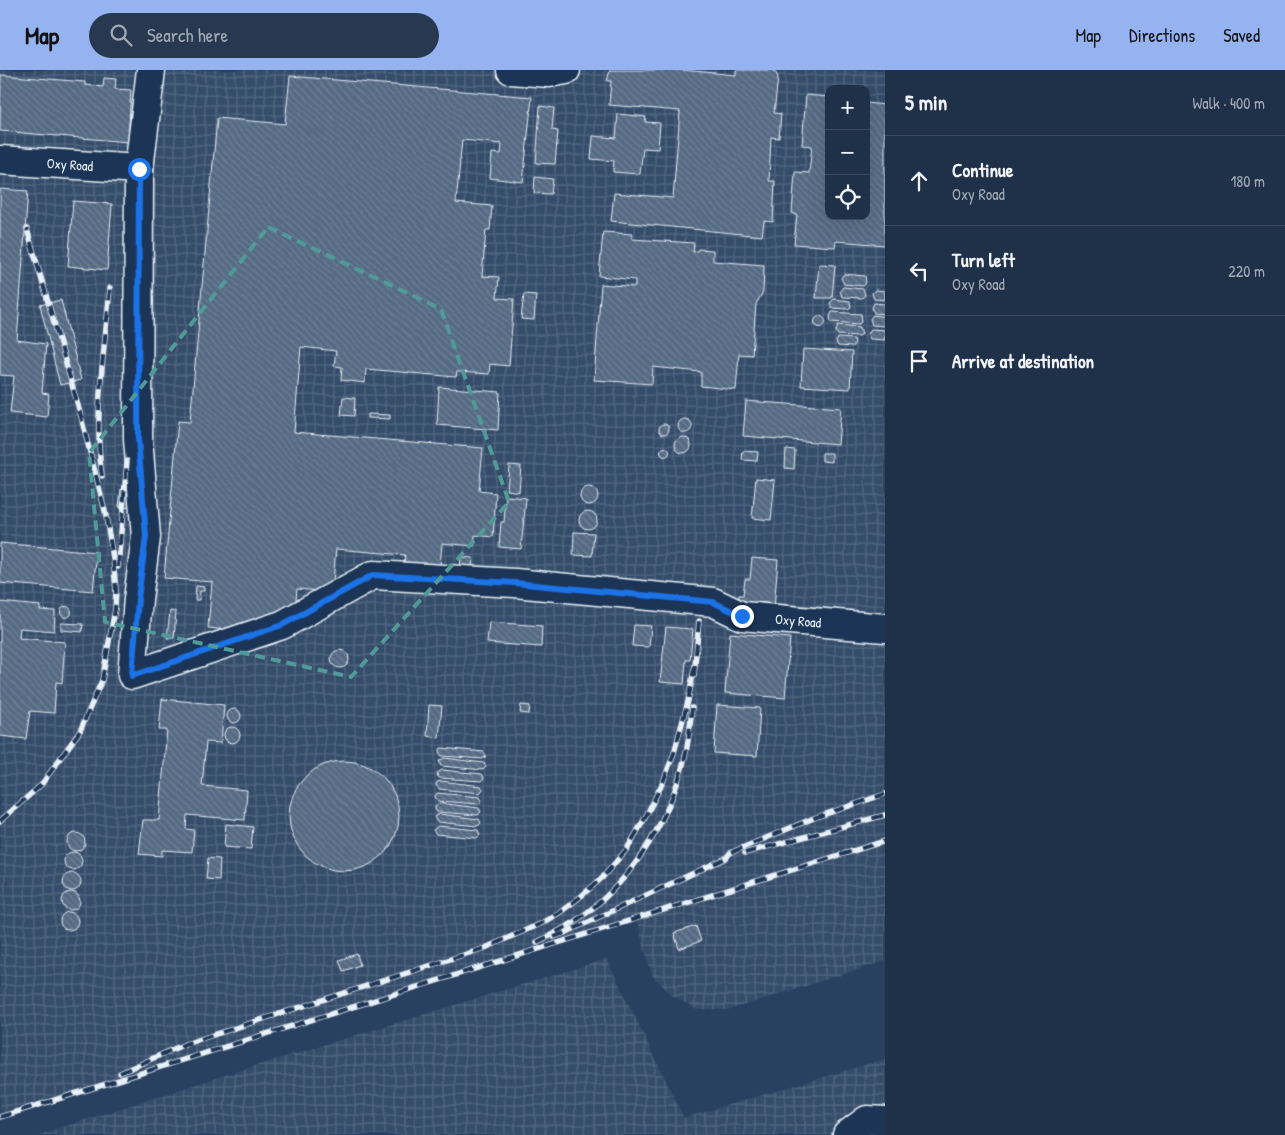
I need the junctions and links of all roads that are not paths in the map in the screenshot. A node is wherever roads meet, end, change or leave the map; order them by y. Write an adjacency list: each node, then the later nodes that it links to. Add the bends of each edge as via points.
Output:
1 (151, 70): 5 (street, Oxy Road)
2 (511, 70): 3 (street, via 549,73)
3 (566, 70)
4 (0, 160): 5 (street, Oxy Road)
5 (139, 169): 6 (street, Oxy Road, via 138,439 146,536 132,676 282,625 373,575 515,583 713,602 742,616)
6 (885, 628)
7 (885, 1121): 8 (street, via 867,1120)
8 (847, 1135)

